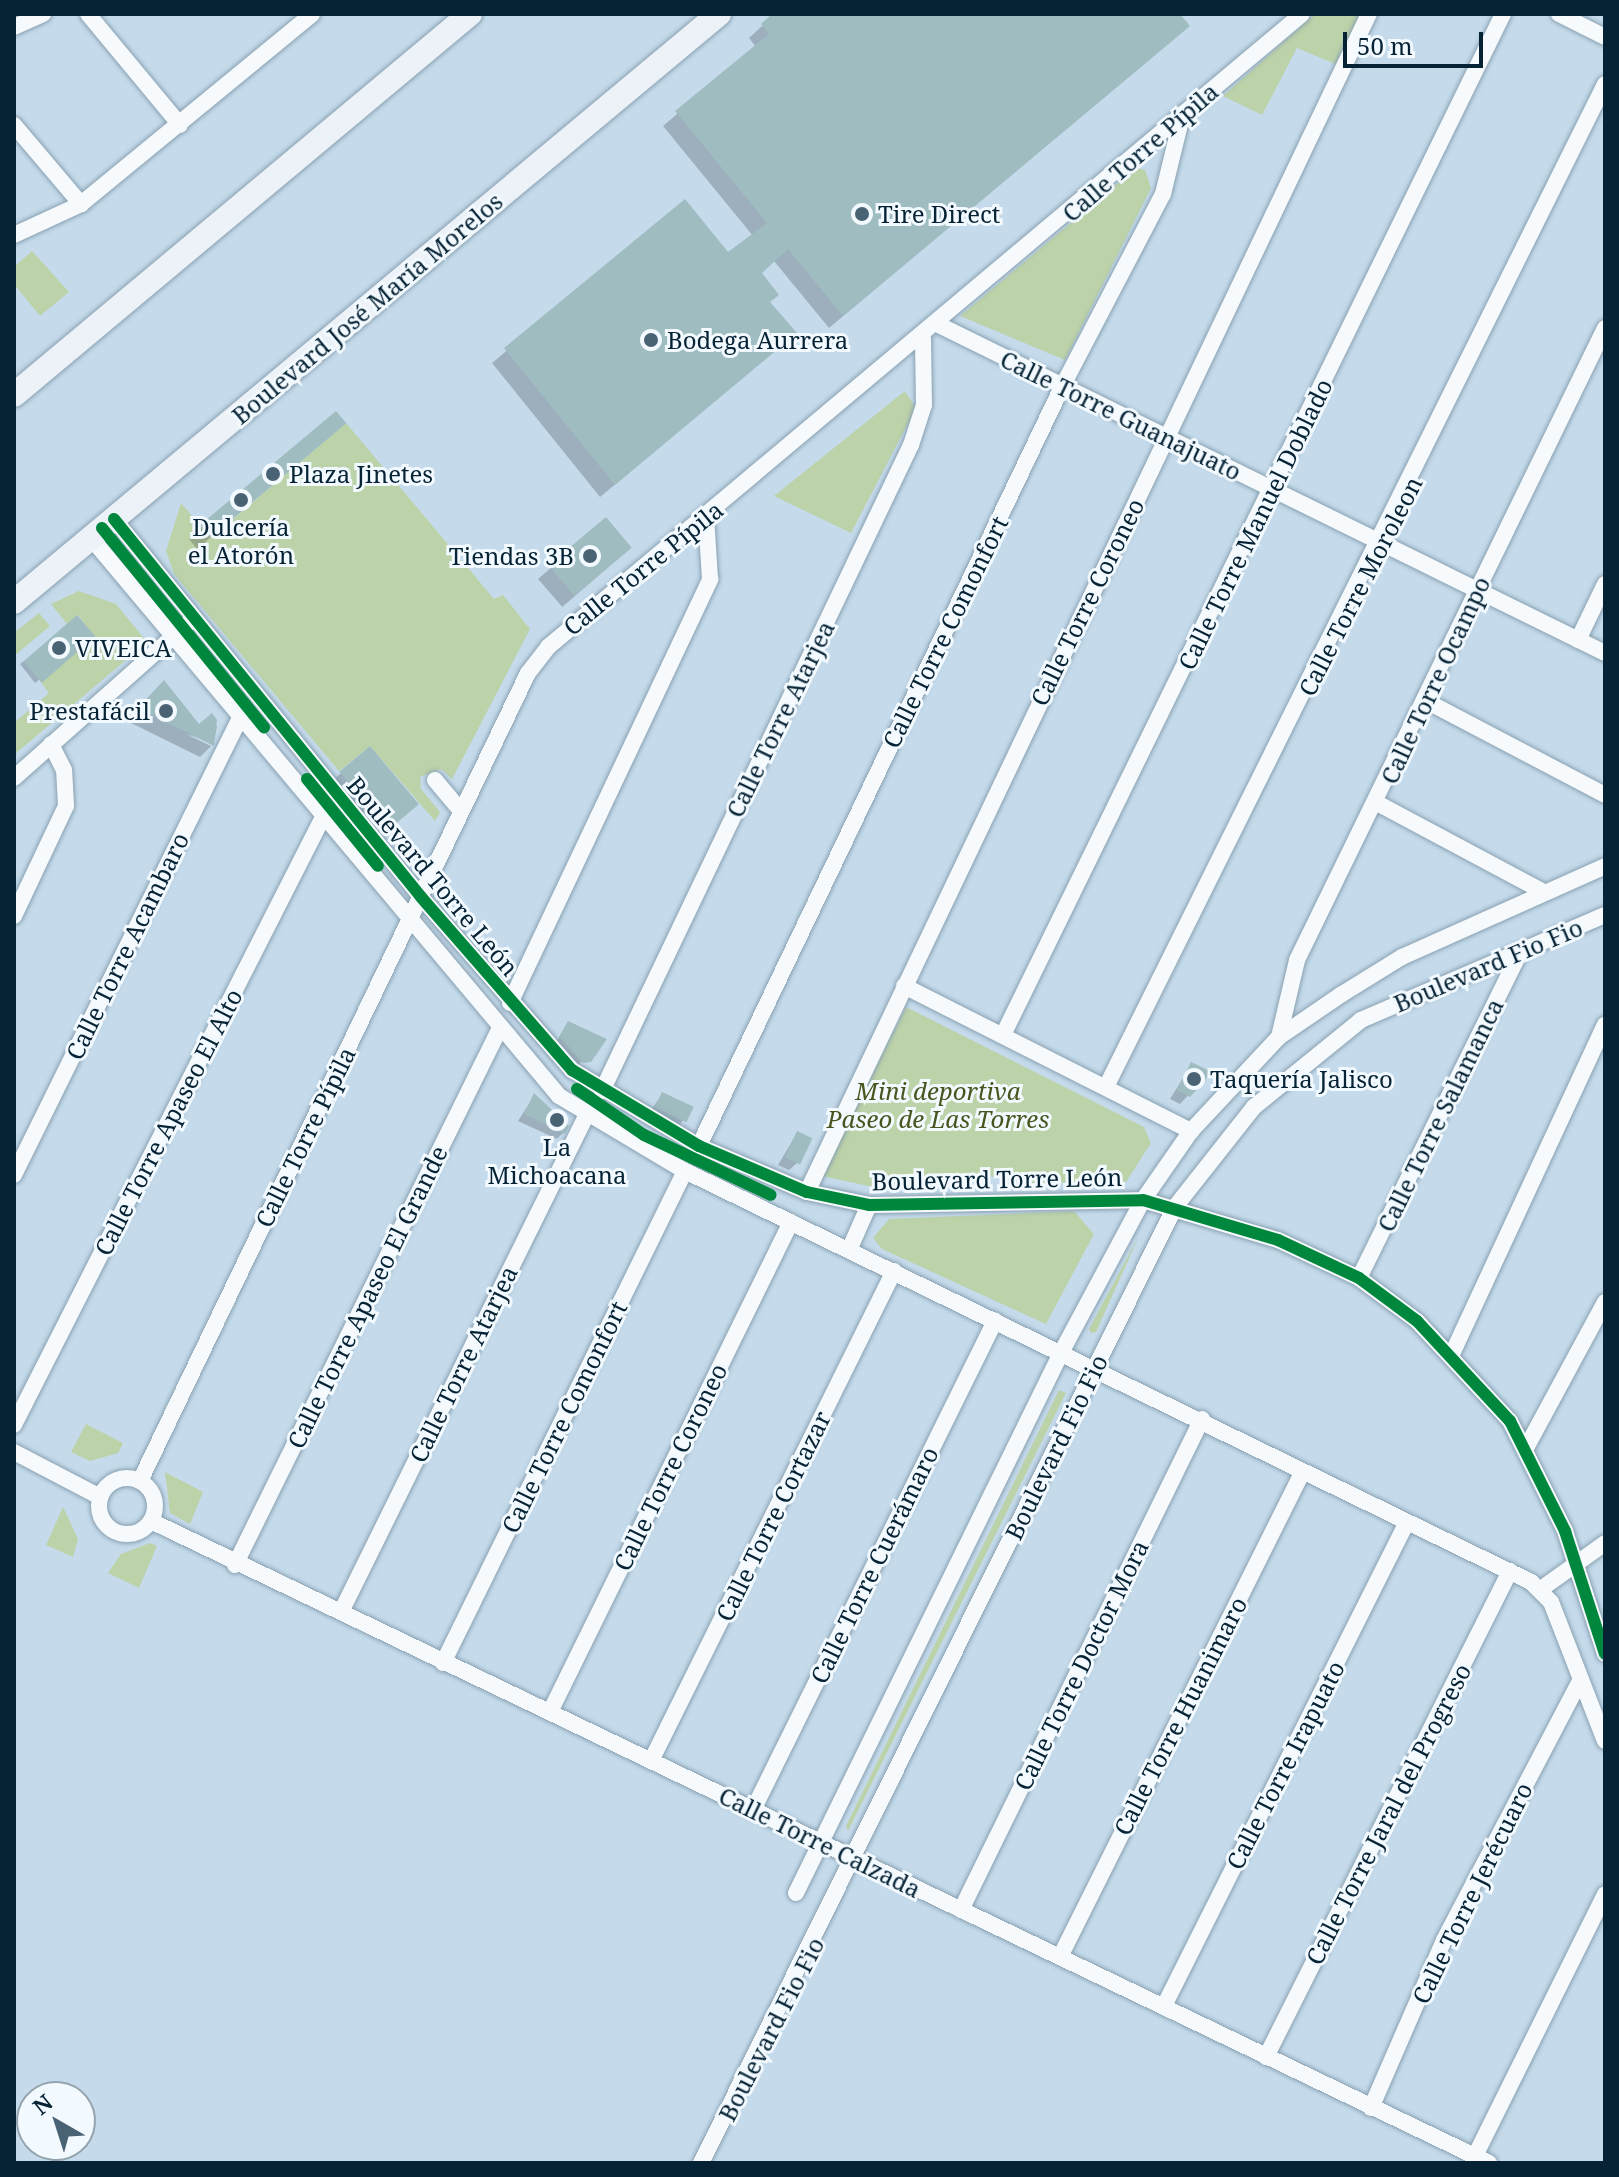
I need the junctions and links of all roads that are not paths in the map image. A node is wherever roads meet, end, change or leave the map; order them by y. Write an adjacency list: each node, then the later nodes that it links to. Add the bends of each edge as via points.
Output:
1 (43, 14): 10 (street)
2 (88, 14): 15 (street)
3 (312, 14): 15 (street)
4 (470, 14): 22 (main road)
5 (719, 14): 26 (main road, Boulevard José María Morelos)
6 (1302, 14): 13 (street, Calle Torre Pípila)
7 (1369, 14): 23 (street, Calle Torre Coroneo)
8 (1503, 14): 24 (street, Calle Torre Manuel Doblado)
9 (1559, 14): 11 (street)
10 (14, 27)
11 (1605, 37)
12 (1605, 84): 28 (street, Calle Torre Moroleon)
13 (1182, 116): 18 (street, Calle Torre Pípila); 21 (street, Calle Torre Comonfort, via 1163,194)
14 (14, 125): 16 (street)
15 (180, 125): 16 (street)
16 (81, 204): 17 (street)
17 (14, 235)
18 (939, 325): 20 (street, Calle Torre Pípila); 21 (street, Calle Torre Guanajuato)
19 (1605, 328): 30 (street, Calle Torre Ocampo)
20 (923, 338): 25 (street, Calle Torre Pípila); 59 (street, Calle Torre Atarjea, via 924,405 911,445)
21 (1062, 387): 23 (street, Calle Torre Guanajuato); 62 (street, Calle Torre Comonfort)
22 (14, 395)
23 (1166, 437): 24 (street, Calle Torre Guanajuato); 52 (street, Calle Torre Coroneo)
24 (1273, 490): 28 (street, Calle Torre Guanajuato); 56 (street, Calle Torre Manuel Doblado)
25 (706, 516): 43 (street, Calle Torre Pípila, via 548,647 528,673); 53 (street, via 710,579)
26 (114, 519): 27 (main road, Boulevard José María Morelos); 32 (street, Boulevard Torre León)
27 (91, 538): 31 (main road, Boulevard José María Morelos); 33 (street, Boulevard Torre León)
28 (1382, 545): 30 (street, Calle Torre Guanajuato); 58 (street, Calle Torre Moroleon)
29 (1605, 584): 34 (street)
30 (1476, 592): 34 (street, Calle Torre Guanajuato); 36 (street, Calle Torre Ocampo)
31 (14, 602)
32 (193, 619): 33 (street); 47 (street, Boulevard Torre León)
33 (172, 638): 37 (street, Boulevard Torre León); 38 (street)
34 (1578, 640): 35 (street, Calle Torre Guanajuato)
35 (1605, 653)
36 (1428, 702): 41 (street); 42 (street, Calle Torre Ocampo)
37 (240, 718): 44 (street, Boulevard Torre León); 64 (street, Calle Torre Acambaro)
38 (51, 744): 39 (street); 49 (street, via 64,770 66,806)
39 (14, 778)
40 (435, 780): 43 (street)
41 (1605, 795)
42 (1377, 803): 46 (street); 57 (street, Calle Torre Ocampo, via 1297,960)
43 (461, 811): 47 (street, Calle Torre Pípila)
44 (322, 819): 50 (street, Boulevard Torre León); 79 (street, Calle Torre Apaseo El Alto)
45 (1605, 866): 46 (street, Boulevard Fio Fio)
46 (1544, 892): 57 (street, Boulevard Fio Fio, via 1402,957)
47 (421, 897): 50 (street, Calle Torre Pípila); 53 (street, Boulevard Torre León)
48 (1605, 915): 51 (street, Boulevard Fio Fio)
49 (14, 916)
50 (409, 921): 55 (street, Boulevard Torre León); 83 (street, Calle Torre Pípila)
51 (1520, 952): 68 (street, Boulevard Fio Fio, via 1361,1020 1300,1065 1245,1117); 72 (street, Calle Torre Salamanca)
52 (904, 986): 56 (street); 65 (street, Calle Torre Coroneo)
53 (510, 1003): 59 (street, Boulevard Torre León, via 572,1070)
54 (1605, 1025): 76 (street)
55 (499, 1030): 60 (street, Boulevard Torre León); 88 (street, Calle Torre Apaseo El Grande)
56 (1004, 1033): 58 (street)
57 (1279, 1037): 61 (street, Boulevard Fio Fio)
58 (1107, 1085): 61 (street)
59 (602, 1091): 62 (street, Boulevard Torre León)
60 (586, 1116): 63 (street, Boulevard Torre León); 92 (street, Calle Torre Atarjea)
61 (1191, 1131): 66 (street, Boulevard Fio Fio)
62 (699, 1146): 65 (street, Boulevard Torre León)
63 (685, 1171): 69 (street, Boulevard Torre León); 94 (street, Calle Torre Comonfort)
64 (14, 1175)
65 (807, 1192): 67 (street, Boulevard Torre León)
66 (1143, 1200): 67 (street, Boulevard Torre León); 68 (street, Boulevard Torre León); 75 (street, Boulevard Fio Fio)
67 (869, 1205): 70 (street)
68 (1175, 1207): 72 (street, Boulevard Torre León, via 1278,1240); 77 (street, Boulevard Fio Fio)
69 (791, 1222): 70 (street, Boulevard Torre León); 96 (street, Calle Torre Coroneo)
70 (850, 1248): 71 (street, Boulevard Torre León)
71 (894, 1271): 74 (street, Boulevard Torre León); 98 (street, Calle Torre Cortazar)
72 (1359, 1278): 76 (street, Boulevard Torre León)
73 (1605, 1302): 80 (street)
74 (995, 1321): 75 (street, Boulevard Torre León); 99 (street, Calle Torre Cuerámaro)
75 (1062, 1351): 77 (street, Boulevard Torre León); 100 (street, Boulevard Fio Fio)
76 (1452, 1354): 80 (street, Boulevard Torre León)
77 (1094, 1368): 78 (street, Boulevard Torre León); 101 (street, Boulevard Fio Fio)
78 (1202, 1419): 82 (street, Boulevard Torre León); 104 (street, Calle Torre Doctor Mora)
79 (14, 1425)
80 (1526, 1448): 89 (street, Boulevard Torre León)
81 (14, 1452): 84 (street)
82 (1301, 1475): 86 (street, Boulevard Torre León); 105 (street, Calle Torre Huanimaro)
83 (140, 1481): 84 (street, via 117,1480); 85 (street, via 155,1499)
84 (100, 1497): 85 (street, via 104,1523 115,1531 128,1534)
85 (151, 1521): 88 (street, Calle Torre Calzada)
86 (1406, 1524): 90 (street, Boulevard Torre León); 106 (street, Calle Torre Irapuato)
87 (1605, 1543): 89 (street)
88 (235, 1565): 92 (street, Calle Torre Calzada)
89 (1577, 1566): 91 (street); 93 (street, Boulevard Torre León)
90 (1510, 1571): 91 (street, Boulevard Torre León); 107 (street, Calle Torre Jaral del Progreso)
91 (1541, 1589): 95 (street)
92 (341, 1612): 94 (street, Calle Torre Calzada)
93 (1605, 1654)
94 (443, 1663): 96 (street, Calle Torre Calzada)
95 (1580, 1681): 97 (street); 108 (street, Calle Torre Jerécuaro, via 1444,1940)
96 (550, 1712): 98 (street, Calle Torre Calzada)
97 (1605, 1741)
98 (651, 1761): 99 (street, Calle Torre Calzada)
99 (753, 1810): 100 (street, Calle Torre Calzada)
100 (822, 1842): 101 (street, Calle Torre Calzada); 102 (street, Boulevard Fio Fio)
101 (857, 1859): 104 (street, Calle Torre Calzada); 110 (street, Boulevard Fio Fio)
102 (796, 1893)
103 (1605, 1894): 109 (street)
104 (961, 1910): 105 (street, Calle Torre Calzada)
105 (1060, 1957): 106 (street, Calle Torre Calzada)
106 (1164, 2006): 107 (street, Calle Torre Calzada)
107 (1266, 2057): 108 (street, Calle Torre Calzada)
108 (1371, 2108): 109 (street, Calle Torre Calzada)
109 (1482, 2160)
110 (701, 2163)

